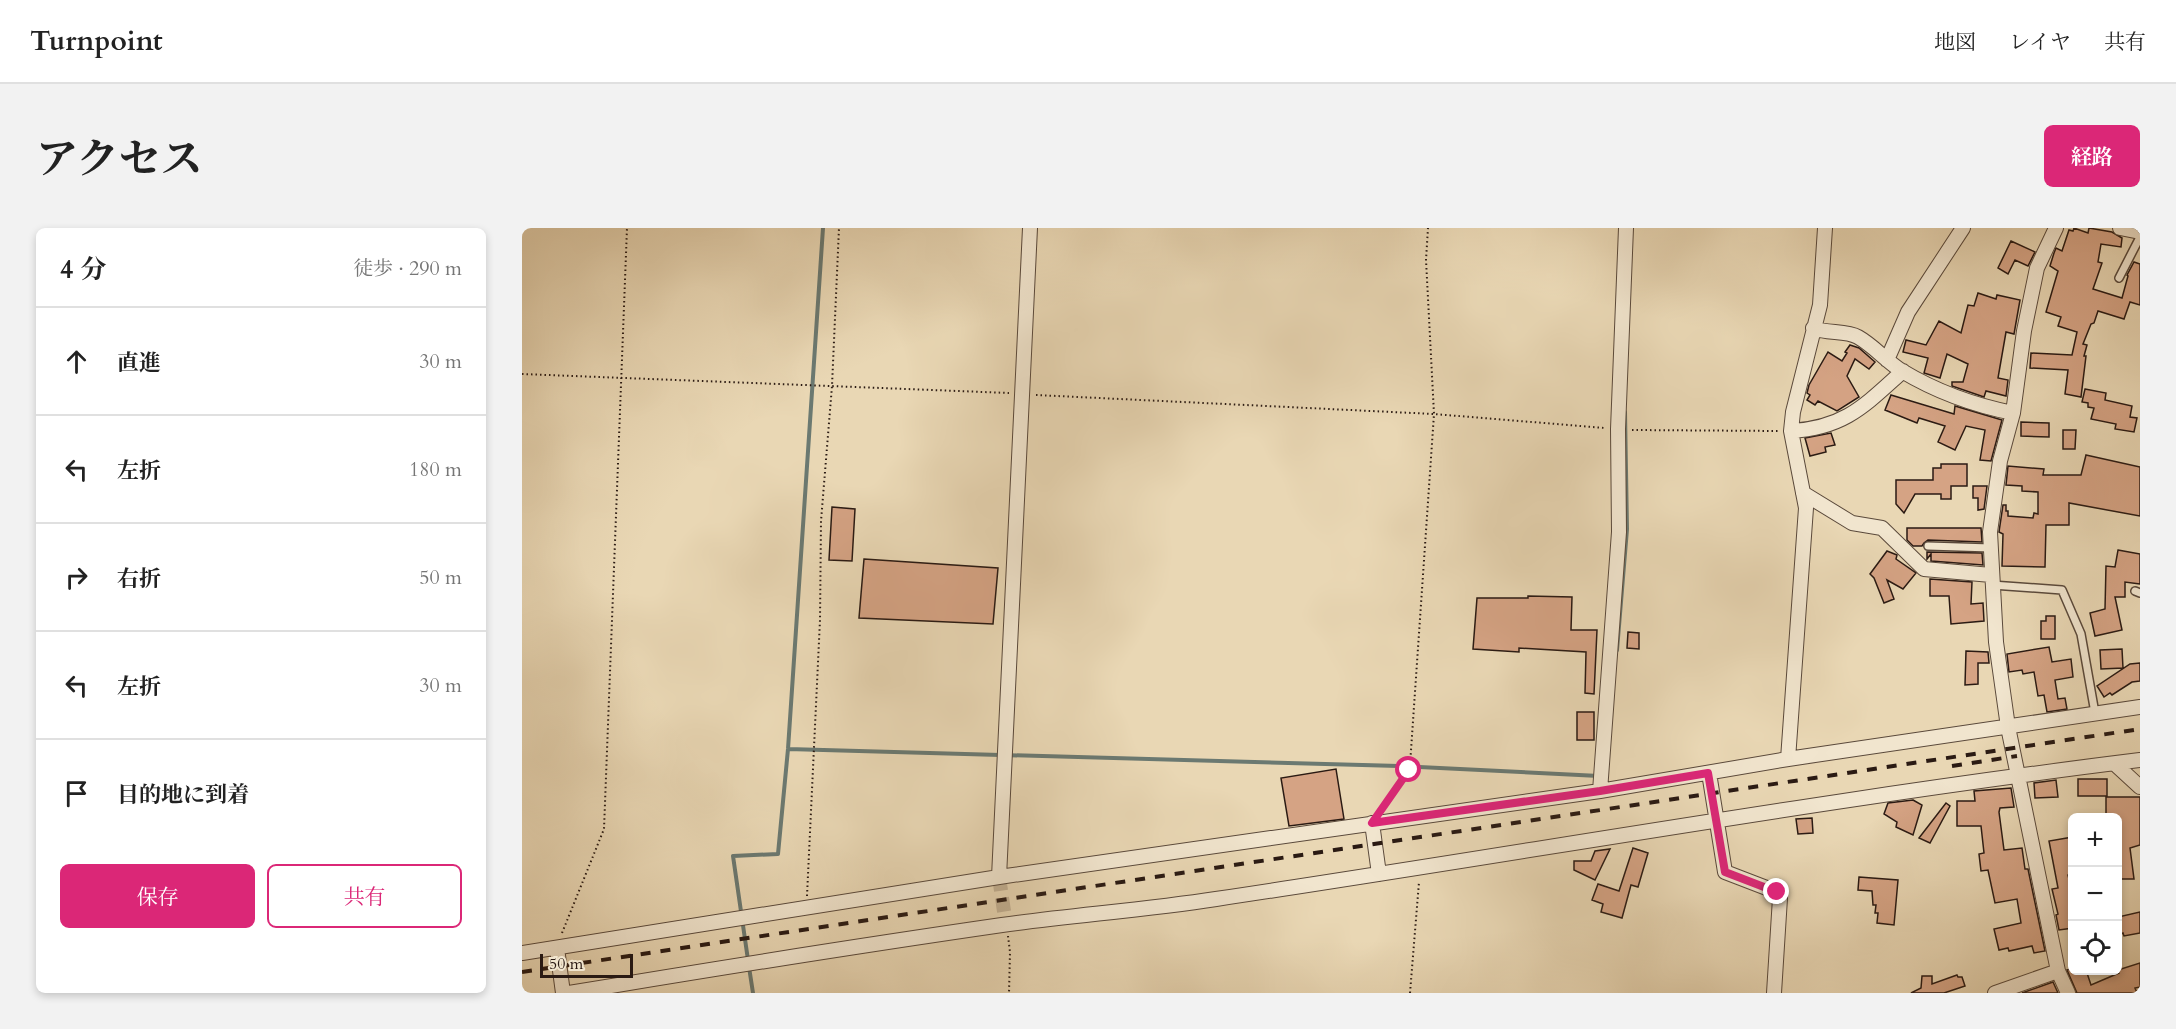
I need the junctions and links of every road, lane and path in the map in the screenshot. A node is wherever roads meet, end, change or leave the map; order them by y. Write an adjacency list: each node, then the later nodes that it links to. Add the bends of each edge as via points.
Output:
1 (627, 228): 17 (path)
2 (839, 228): 18 (path)
3 (1030, 228): 19 (street)
4 (1428, 228): 21 (path, via 1426,260)
5 (1626, 228): 36 (street, via 1618,429 1619,532)
6 (1825, 228): 13 (street, via 1820,305)
7 (1963, 228): 14 (street, via 1908,312)
8 (2056, 228): 20 (street, via 2037,268)
9 (2120, 228): 10 (street)
10 (2140, 231)
11 (2140, 237): 12 (lane)
12 (2119, 278)
13 (1813, 328): 14 (street, via 1857,336); 22 (street)
14 (1887, 360): 15 (street)
15 (1903, 371): 20 (street, via 1951,397); 22 (street, via 1843,419 1827,426)
16 (522, 374): 17 (path)
17 (622, 378): 18 (path); 44 (path, via 604,829)
18 (832, 386): 19 (path); 42 (path, via 821,521)
19 (1023, 394): 21 (path); 41 (street)
20 (2013, 413): 25 (street, via 2000,461)
21 (1434, 414): 38 (path, via 1410,765)
22 (1791, 431): 23 (street)
23 (1803, 493): 26 (street, via 1852,523 1882,528 1924,570); 30 (street, via 1806,508)
24 (1928, 546): 25 (lane)
25 (1991, 549): 26 (street)
26 (1992, 580): 28 (lane, via 2062,590 2081,634); 29 (street)
27 (2140, 707): 28 (street)
28 (2095, 714): 29 (street)
29 (2008, 727): 30 (street); 34 (street)
30 (1788, 759): 33 (street)
31 (2140, 760): 32 (street)
32 (2115, 764): 34 (street); 35 (street)
33 (1708, 773): 36 (street); 37 (street)
34 (2017, 776): 37 (street); 46 (street)
35 (2140, 787)
36 (1600, 791): 38 (street)
37 (1717, 820): 39 (street); 51 (street, via 1725,872 1777,892 1780,898)
38 (1372, 823): 40 (street); 41 (street)
39 (1420, 867): 40 (street); 50 (path)
40 (1379, 874): 43 (street, via 1212,900)
41 (999, 877): 42 (street)
42 (806, 909): 44 (street)
43 (1006, 925): 48 (street); 49 (path, via 1011,952)
44 (557, 948): 45 (street); 47 (street)
45 (522, 953)
46 (2058, 971): 52 (street); 53 (street)
47 (563, 993)
48 (569, 993)
49 (1009, 993)
50 (1410, 993)
51 (1774, 993)
52 (1995, 993)
53 (2068, 993)

